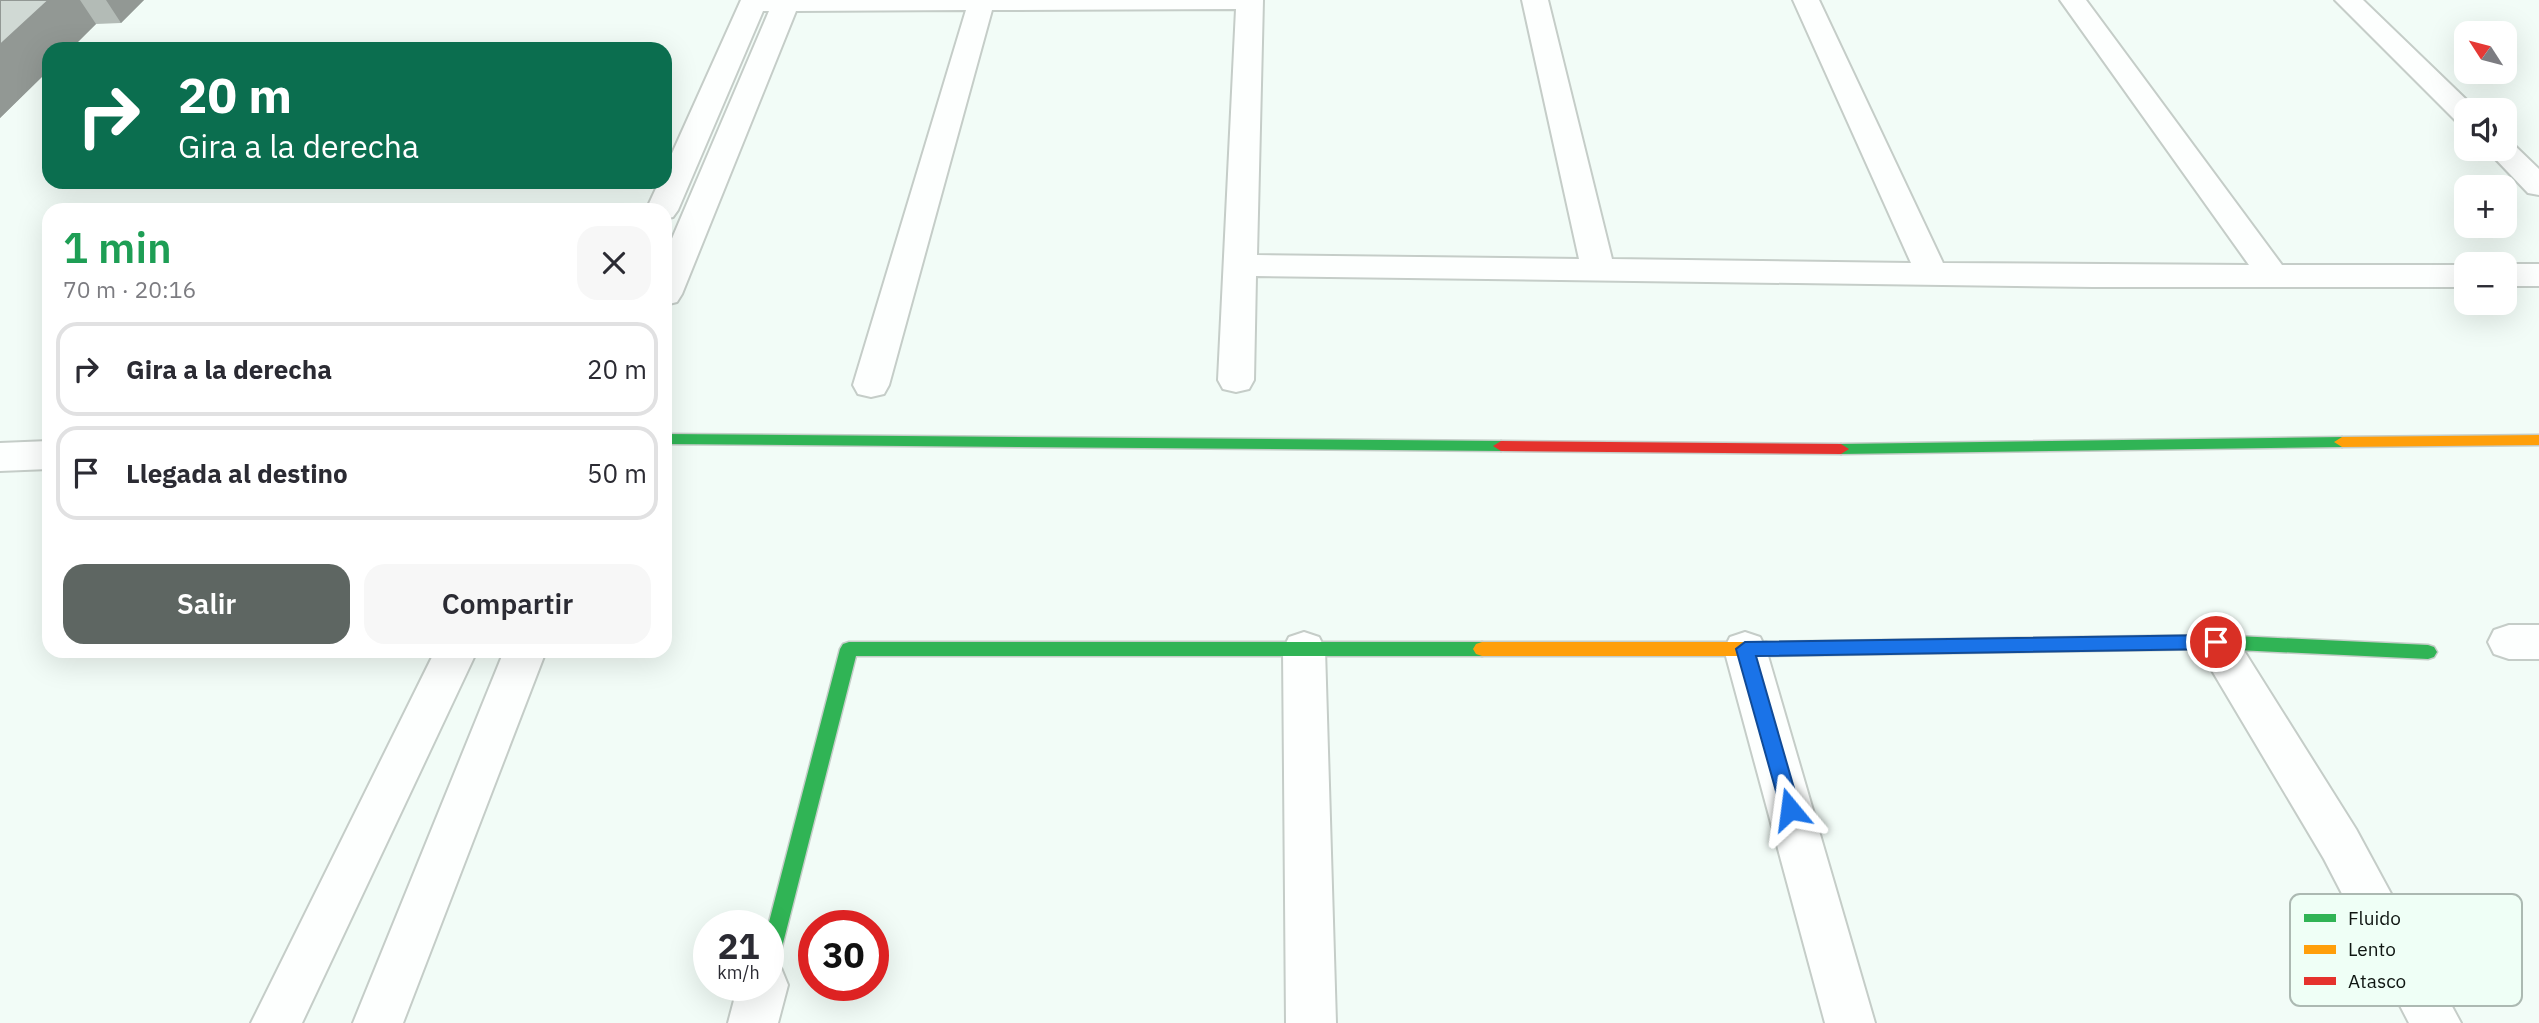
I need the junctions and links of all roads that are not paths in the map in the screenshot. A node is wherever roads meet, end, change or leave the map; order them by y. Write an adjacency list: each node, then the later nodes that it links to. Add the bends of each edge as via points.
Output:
1 (1250, 0): 7 (street); 13 (street)
2 (1535, 0): 14 (street)
3 (1806, 0): 15 (street)
4 (2073, 0): 19 (street)
5 (2348, 0): 9 (street)
6 (753, 1): 8 (street); 12 (street)
7 (982, 1): 8 (street); 22 (street)
8 (786, 2): 20 (street)
9 (2454, 103)
10 (2513, 161): 11 (street)
11 (2539, 186)
12 (672, 187)
13 (1240, 265): 14 (street); 21 (street)
14 (1598, 270): 15 (street)
15 (1932, 274): 19 (street)
16 (2454, 275): 19 (street)
17 (2517, 275): 18 (street)
18 (2539, 275)
19 (2273, 276)
20 (672, 277)
21 (1236, 380)
22 (871, 385)
23 (672, 439): 24 (street, via 1828,449)
24 (2539, 440)
25 (42, 455): 26 (street)
26 (0, 457)
27 (2216, 642): 29 (street); 30 (street); 33 (street)
28 (1304, 649): 29 (street); 34 (street, via 849,649); 40 (street)
29 (1745, 649): 41 (street)
30 (2428, 652)
31 (453, 658): 37 (street)
32 (522, 658): 38 (street)
33 (2367, 894)
34 (782, 910)
35 (759, 1001): 39 (street)
36 (2427, 1006): 42 (street)
37 (276, 1023)
38 (379, 1023)
39 (753, 1023)
40 (1311, 1023)
41 (1850, 1023)
42 (2436, 1023)

